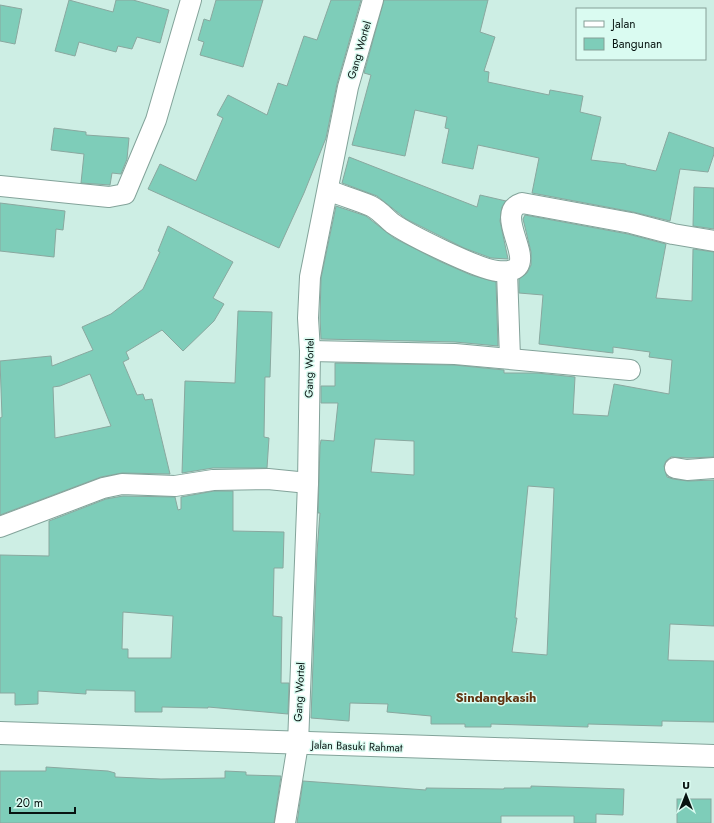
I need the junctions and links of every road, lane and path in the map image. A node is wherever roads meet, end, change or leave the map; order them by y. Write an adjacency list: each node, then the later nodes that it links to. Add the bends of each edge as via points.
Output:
1 (191, 0): 3 (street, via 156,120 125,194 109,197)
2 (373, 0): 4 (street, Gang Wortel, via 348,88)
3 (0, 186)
4 (328, 190): 6 (street, via 371,206 393,223 442,249 492,270); 7 (street, Gang Wortel, via 310,277)
5 (714, 241): 6 (street, via 522,203 513,209 511,218 521,260 519,268)
6 (507, 272): 8 (street)
7 (310, 351): 8 (street, via 455,354); 12 (street, Gang Wortel)
8 (510, 358): 9 (street)
9 (630, 370)
10 (675, 468): 11 (street)
11 (714, 468)
12 (308, 483): 13 (street, via 268,479 213,480 175,486 122,484 103,488); 15 (street, Gang Wortel)
13 (0, 527)
14 (0, 733): 15 (highway, Jalan Basuki Rahmat)
15 (298, 744): 16 (highway, Jalan Basuki Rahmat); 17 (street, Gang Wortel)
16 (714, 756)
17 (285, 823)

